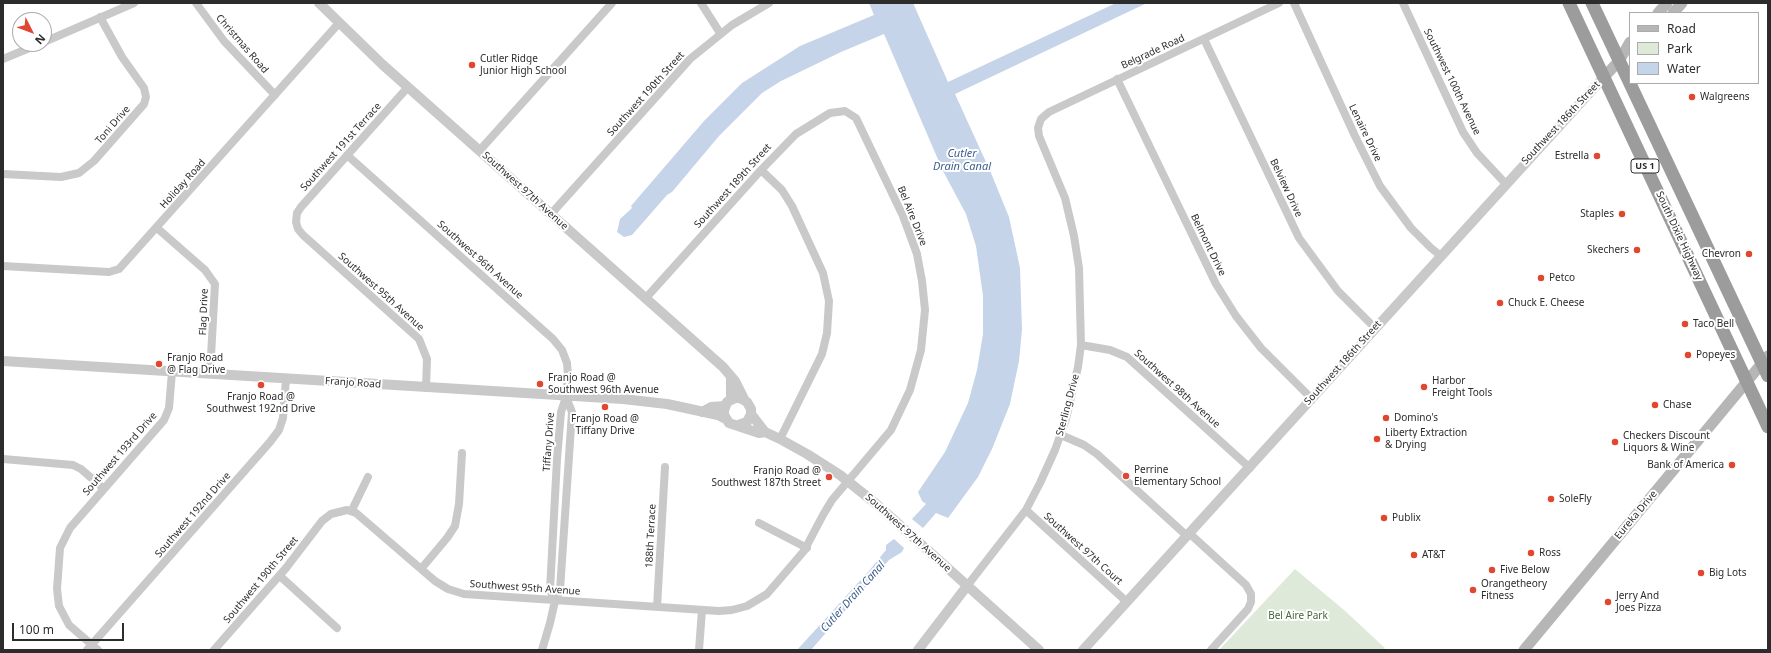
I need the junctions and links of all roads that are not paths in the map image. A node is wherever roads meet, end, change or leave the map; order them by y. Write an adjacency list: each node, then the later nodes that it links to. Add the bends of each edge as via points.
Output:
1 (134, 3): 16 (street)
2 (196, 3): 30 (street, Christmas Road, via 224,41)
3 (319, 3): 17 (street, Southwest 97th Avenue)
4 (612, 3): 33 (street)
5 (701, 3): 18 (street)
6 (769, 3): 18 (street, Southwest 190th Street, via 742,17)
7 (1280, 3): 20 (street, Belgrade Road)
8 (1294, 3): 43 (street, Lenaire Drive, via 1380,186 1411,228)
9 (1403, 3): 37 (street, Southwest 100th Avenue, via 1463,132 1477,153)
10 (1569, 3): 26 (highway, South Dixie Highway / US 1)
11 (1592, 3): 23 (highway, South Dixie Highway / US 1)
12 (1667, 3): 14 (main road)
13 (1682, 3): 15 (main road)
14 (1659, 12)
15 (1674, 12)
16 (100, 18): 19 (street); 36 (street, Toni Drive, via 122,58 144,88 144,104 94,161 79,173 61,177)
17 (339, 23): 29 (street, Southwest 97th Avenue); 30 (street, Holiday Road)
18 (720, 33): 38 (street, Southwest 190th Street, via 690,60)
19 (52, 39)
20 (1204, 39): 27 (street, Belgrade Road); 46 (street, Belview Drive, via 1299,238 1338,291)
21 (1629, 45): 23 (main road)
22 (20, 52): 24 (street)
23 (1624, 58): 25 (highway, South Dixie Highway / US 1); 26 (main road)
24 (3, 59)
25 (1629, 69)
26 (1604, 77): 37 (street, Southwest 186th Street); 42 (highway, South Dixie Highway / US 1)
27 (1118, 79): 32 (street, Belgrade Road, via 1049,112); 59 (street, Belmont Drive, via 1216,284 1236,316 1261,348)
28 (1635, 84): 41 (highway, South Dixie Highway / US 1)
29 (408, 87): 33 (street, Southwest 97th Avenue); 34 (street, Southwest 191st Terrace)
30 (276, 95): 40 (street, Holiday Road)
31 (851, 114): 35 (street, Southwest 189th Street, via 845,111 836,112 816,120 790,139); 74 (street, Bel Aire Drive, via 864,132 913,239 922,276 925,320 917,366 899,414 885,438)
32 (1039, 122): 47 (street, Sterling Drive, via 1039,136 1064,198 1074,236 1081,287)
33 (480, 150): 38 (street, Southwest 97th Avenue)
34 (347, 155): 39 (street, Southwest 191st Terrace, via 301,207 296,216); 57 (street, Southwest 96th Avenue, via 558,344 567,363)
35 (761, 170): 45 (street, Southwest 189th Street); 68 (street, via 782,190 792,206 824,273 829,301 827,334 822,354)
36 (3, 174)
37 (1505, 183): 43 (street, Southwest 186th Street)
38 (551, 214): 45 (street, Southwest 97th Avenue)
39 (296, 224): 56 (street, Southwest 95th Avenue, via 303,235 419,339 426,359)
40 (157, 228): 44 (street, Holiday Road, via 123,266 112,272); 51 (street, Flag Drive, via 207,273 215,284)
41 (1706, 246): 42 (highway); 48 (highway, South Dixie Highway / US 1)
42 (1687, 255): 55 (highway, South Dixie Highway / US 1)
43 (1442, 256): 46 (street, Southwest 186th Street)
44 (3, 266)
45 (645, 299): 53 (street, Southwest 97th Avenue, via 723,367)
46 (1375, 328): 59 (street, Southwest 186th Street)
47 (1081, 345): 67 (street, Sterling Drive, via 1072,395); 72 (street, Southwest 98th Avenue, via 1110,350 1128,357)
48 (1765, 359): 52 (highway, South Dixie Highway / US 1); 55 (main road, Eureka Drive)
49 (3, 362): 50 (street, Franjo Road)
50 (172, 372): 51 (street, Franjo Road); 75 (street, Southwest 193rd Drive, via 169,408 165,419)
51 (210, 374): 54 (street, Franjo Road)
52 (1768, 376)
53 (731, 378): 58 (street, Southwest 97th Avenue); 60 (street)
54 (286, 379): 56 (street, Franjo Road); 89 (street, Southwest 192nd Drive, via 283,418 276,435)
55 (1747, 381): 65 (highway, South Dixie Highway / US 1); 97 (main road, Eureka Drive)
56 (426, 388): 57 (street, Franjo Road)
57 (566, 396): 61 (street, Franjo Road, via 642,401); 84 (street, Tiffany Drive, via 560,412 550,590)
58 (744, 399): 60 (street, via 735,398); 62 (street, via 750,405)
59 (1312, 399): 72 (street, Southwest 186th Street)
60 (728, 403): 61 (street, Franjo Road); 63 (street, via 724,410)
61 (702, 412): 63 (street, Franjo Road)
62 (751, 414): 64 (street, via 747,422); 66 (street, Southwest 97th Avenue)
63 (726, 419): 64 (street, via 729,423)
64 (738, 425): 66 (street, Southwest 97th Avenue, via 759,433)
65 (1768, 427)
66 (765, 432): 68 (street, Southwest 97th Avenue)
67 (1061, 435): 77 (street, Sterling Drive, via 1045,475); 79 (street, via 1097,454)
68 (780, 439): 74 (street, Southwest 97th Avenue)
69 (462, 453): 81 (street, via 455,526)
70 (3, 459): 75 (street, via 73,464)
71 (665, 467): 86 (street, 188th Terrace)
72 (1250, 468): 79 (street, Southwest 186th Street)
73 (368, 477): 76 (street)
74 (848, 481): 80 (street, Bel Aire Drive, via 827,507); 83 (street, Southwest 97th Avenue)
75 (104, 489): 89 (street, Southwest 193rd Drive, via 70,528 63,541 57,577 59,606 69,625)
76 (352, 510): 81 (street, Southwest 95th Avenue); 82 (street, Southwest 190th Street, via 336,512 326,517)
77 (1026, 510): 83 (street, Sterling Drive); 85 (street, Southwest 97th Court)
78 (759, 523): 80 (street)
79 (1188, 535): 85 (street, Southwest 186th Street); 96 (street, via 1246,585 1251,594 1248,609)
80 (807, 548): 87 (street, Southwest 95th Avenue, via 762,598 732,610)
81 (421, 569): 84 (street, Southwest 95th Avenue, via 442,586 459,593)
82 (280, 576): 88 (street); 90 (street, Southwest 190th Street)
83 (967, 586): 93 (street, Sterling Drive); 94 (street, Southwest 97th Avenue)
84 (555, 601): 86 (street, Southwest 95th Avenue); 91 (street, Tiffany Drive)
85 (1127, 602): 95 (street, Southwest 186th Street)
86 (657, 607): 87 (street, Southwest 95th Avenue)
87 (702, 610): 92 (street)
88 (337, 628)
89 (92, 648)
90 (214, 650)
91 (542, 650)
92 (699, 650)
93 (918, 650)
94 (1039, 650)
95 (1083, 650)
96 (1211, 650)
97 (1524, 650)

